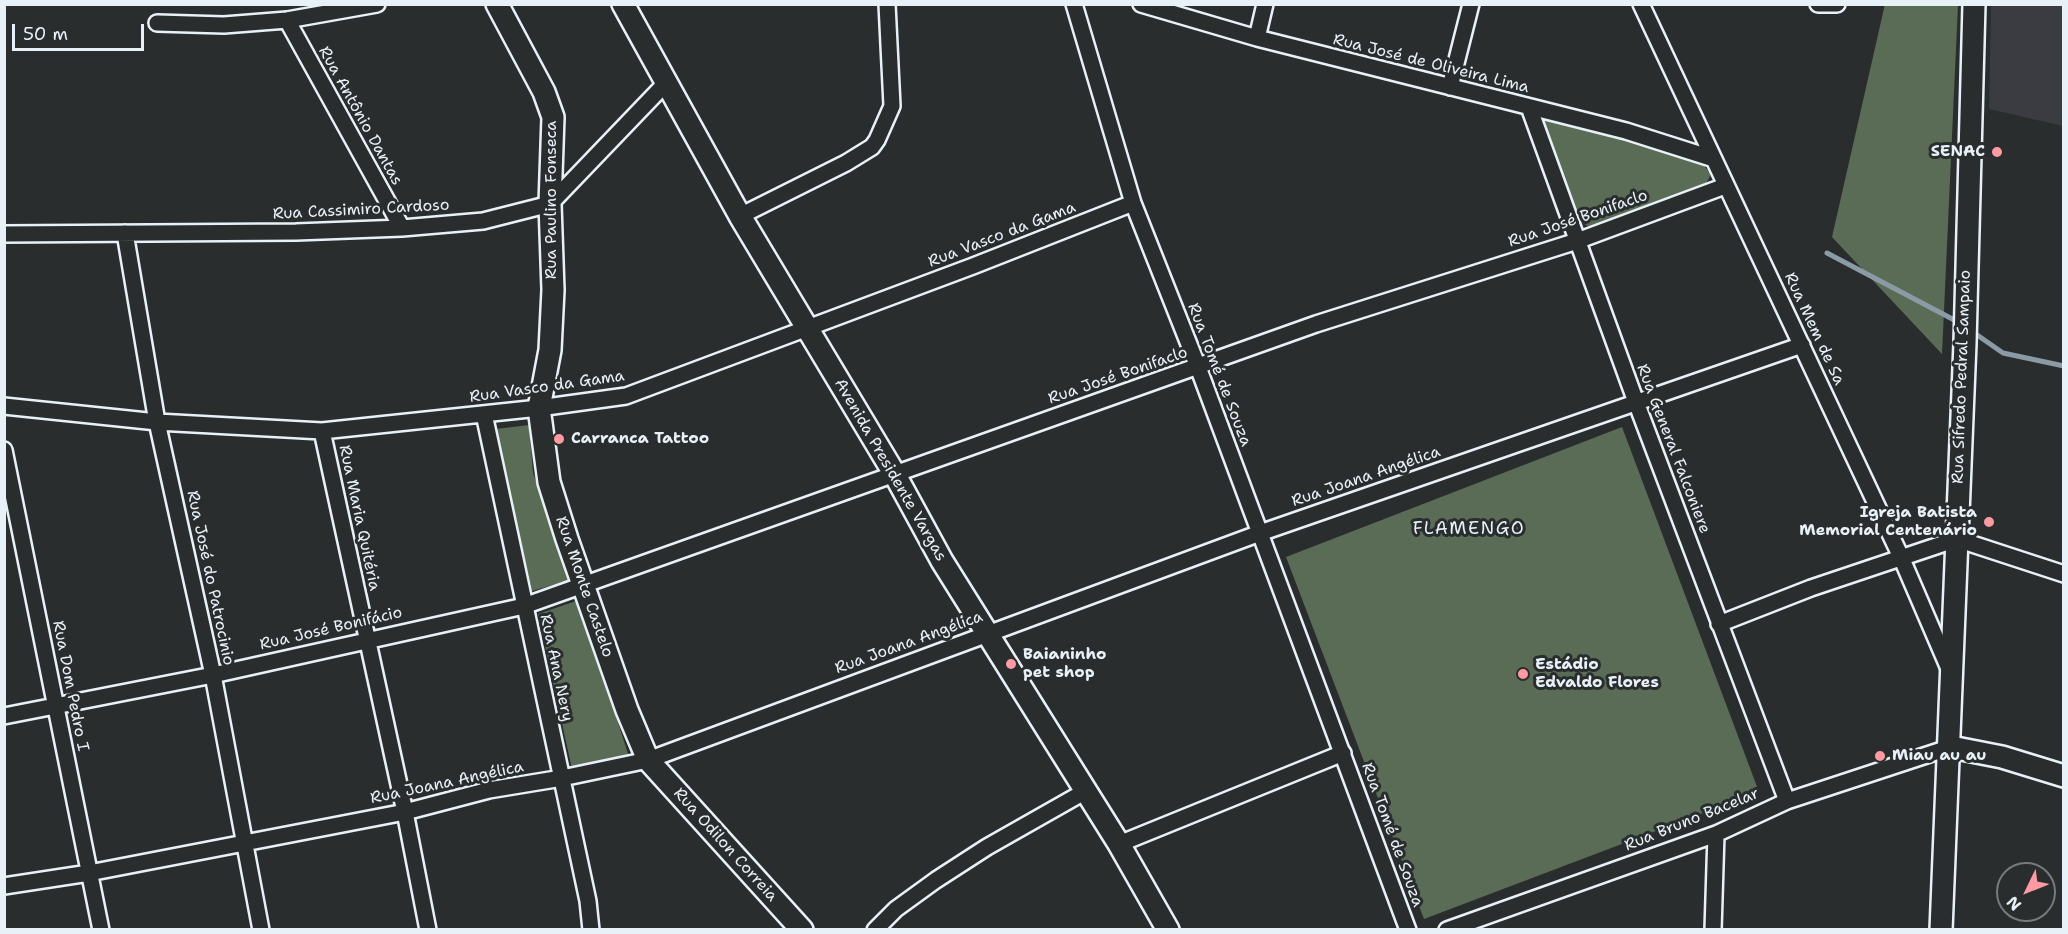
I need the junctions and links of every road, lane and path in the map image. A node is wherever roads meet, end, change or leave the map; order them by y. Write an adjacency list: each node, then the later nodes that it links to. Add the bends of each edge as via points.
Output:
1 (377, 4): 13 (street)
2 (497, 4): 22 (main road, Rua Paulino Fonseca, via 544,92 553,117)
3 (623, 4): 16 (main road, Avenida Presidente Vargas)
4 (887, 4): 23 (street, via 892,106 878,140 846,163)
5 (1074, 4): 21 (street, Rua Tomé de Souza)
6 (1141, 4): 15 (street, Rua José de Oliveira Lima)
7 (1265, 4): 15 (street)
8 (1471, 4): 17 (street)
9 (1641, 4): 19 (street, Rua Mem de Sa)
10 (1818, 4): 11 (street)
11 (1837, 4)
12 (1974, 4): 40 (main road, Rua Sifredo Pedral Sampaio)
13 (287, 20): 14 (street, via 224,25); 24 (street, Rua Antônio Dantas)
14 (157, 23)
15 (1257, 38): 17 (street, Rua José de Oliveira Lima)
16 (665, 84): 22 (street); 23 (main road, Avenida Presidente Vargas)
17 (1450, 87): 18 (street, Rua José de Oliveira Lima)
18 (1529, 107): 19 (street, Rua José de Oliveira Lima, via 1626,131); 27 (street, Rua General Falconiere)
19 (1711, 158): 20 (street, Rua Mem de Sa)
20 (1725, 186): 27 (street, Rua José Bonifaclo); 29 (street, Rua Mem de Sa)
21 (1133, 203): 28 (street, Rua Vasco da Gama); 30 (street, Rua Tomé de Souza)
22 (550, 204): 24 (street, Rua Cassimiro Cardoso, via 483,221); 33 (main road, Rua Paulino Fonseca, via 550,350)
23 (740, 216): 28 (main road, Avenida Presidente Vargas)
24 (402, 228): 25 (street, Rua Cassimiro Cardoso)
25 (124, 233): 26 (street, Rua Cassimiro Cardoso); 35 (street, Rua José do Patrocinio)
26 (4, 234)
27 (1577, 241): 30 (street, Rua José Bonifaclo, via 1327,320); 31 (street, Rua General Falconiere)
28 (808, 329): 33 (street, Rua Vasco da Gama, via 626,396); 38 (main road, Avenida Presidente Vargas)
29 (1802, 345): 31 (street, Rua Joana Angélica); 41 (street, Rua Mem de Sa)
30 (1198, 367): 38 (street, Rua José Bonifaclo); 39 (street, Rua Tomé de Souza)
31 (1636, 402): 39 (street, Rua Joana Angélica); 45 (street, Rua General Falconiere)
32 (4, 406): 35 (street, Rua Vasco da Gama)
33 (539, 408): 34 (street, Rua Vasco da Gama); 43 (main road, Rua Monte Castelo, via 549,482)
34 (484, 414): 36 (street, Rua Vasco da Gama); 44 (street, Rua Ana Nery)
35 (157, 422): 36 (street, Rua Vasco da Gama); 49 (street, Rua José do Patrocinio)
36 (322, 431): 47 (street, Rua Maria Quitéria)
37 (4, 450): 50 (street, Rua Dom Pedro I)
38 (894, 473): 43 (street, Rua José Bonifaclo); 46 (main road, Avenida Presidente Vargas)
39 (1260, 533): 46 (street, Rua Joana Angélica); 53 (street, Rua Tomé de Souza)
40 (1957, 539): 41 (street); 42 (street); 48 (main road, Rua Sifredo Pedral Sampaio)
41 (1901, 556): 45 (street); 48 (street, Rua Mem de Sa)
42 (2064, 574)
43 (583, 586): 44 (street, Rua José Bonifaclo); 54 (main road, Rua Monte Castelo)
44 (524, 606): 47 (street, Rua José Bonifácio); 56 (street, Rua Ana Nery)
45 (1719, 624): 58 (street, Rua General Falconiere)
46 (986, 633): 54 (street, Rua Joana Angélica); 57 (main road, Avenida Presidente Vargas)
47 (367, 639): 49 (street, Rua José Bonifácio); 59 (street, Rua Maria Quitéria)
48 (1950, 671): 52 (main road, Rua Sifredo Pedral Sampaio)
49 (213, 675): 50 (street, Rua José Bonifácio); 61 (street, Rua José do Patrocinio)
50 (55, 705): 51 (street, Rua José Bonifácio); 63 (street, Rua Dom Pedro I)
51 (4, 716)
52 (1951, 747): 55 (main road); 58 (street, Rua Bruno Bacelar); 75 (main road, Rua Sifredo Pedral Sampaio)
53 (1343, 753): 62 (street, Rua Tomé de Souza); 72 (street, Rua Tomé de Souza)
54 (648, 760): 56 (street, Rua Joana Angélica); 69 (main road, Rua Odilon Correia)
55 (2064, 776)
56 (562, 778): 59 (street, Rua Joana Angélica, via 489,790); 68 (street, Rua Ana Nery)
57 (1084, 792): 62 (main road, Avenida Presidente Vargas); 70 (street, via 936,880)
58 (1787, 801): 60 (street, Rua Bruno Bacelar)
59 (405, 812): 61 (street, Rua Joana Angélica); 67 (street, Rua Maria Quitéria)
60 (1716, 834): 73 (street, Rua Bruno Bacelar); 74 (street)
61 (243, 841): 63 (street, Rua Joana Angélica); 66 (street, Rua José do Patrocinio)
62 (1119, 844): 71 (main road, Avenida Presidente Vargas)
63 (89, 873): 64 (street, Rua Joana Angélica); 65 (street, Rua Dom Pedro I)
64 (4, 886)
65 (101, 930)
66 (261, 930)
67 (428, 930)
68 (591, 930)
69 (802, 930)
70 (875, 930)
71 (1168, 930)
72 (1408, 930)
73 (1447, 930)
74 (1713, 930)
75 (1941, 930)

